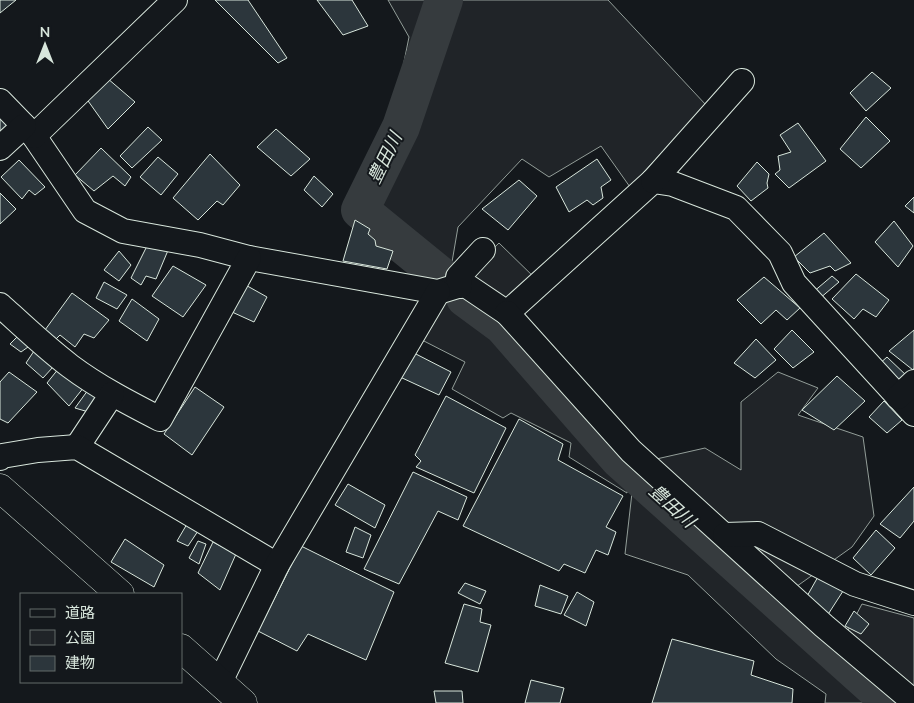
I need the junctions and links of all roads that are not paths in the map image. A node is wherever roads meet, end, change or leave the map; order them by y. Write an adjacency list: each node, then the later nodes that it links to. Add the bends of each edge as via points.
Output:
1 (175, 0): 4 (street)
2 (742, 81): 6 (street)
3 (0, 101): 4 (street)
4 (29, 131): 5 (street); 8 (street, via 85,211 123,230)
5 (0, 148)
6 (652, 181): 11 (street); 12 (street, via 673,184 736,208 780,252 794,283)
7 (483, 250): 9 (street)
8 (248, 258): 9 (street); 13 (street, via 160,419)
9 (449, 289): 11 (street, via 464,284); 19 (street)
10 (0, 305): 13 (street, via 70,366)
11 (507, 313): 18 (street, via 631,450)
12 (906, 389): 14 (street)
13 (112, 394): 15 (street)
14 (914, 414)
15 (77, 447): 16 (street, via 38,450); 19 (street)
16 (0, 458)
17 (0, 488): 20 (main road)
18 (724, 535): 21 (street, via 758,534 855,584); 24 (street)
19 (277, 565): 23 (street)
20 (119, 593)
21 (914, 603)
22 (182, 649): 23 (main road)
23 (220, 682): 25 (main road)
24 (914, 702)
25 (243, 703)

